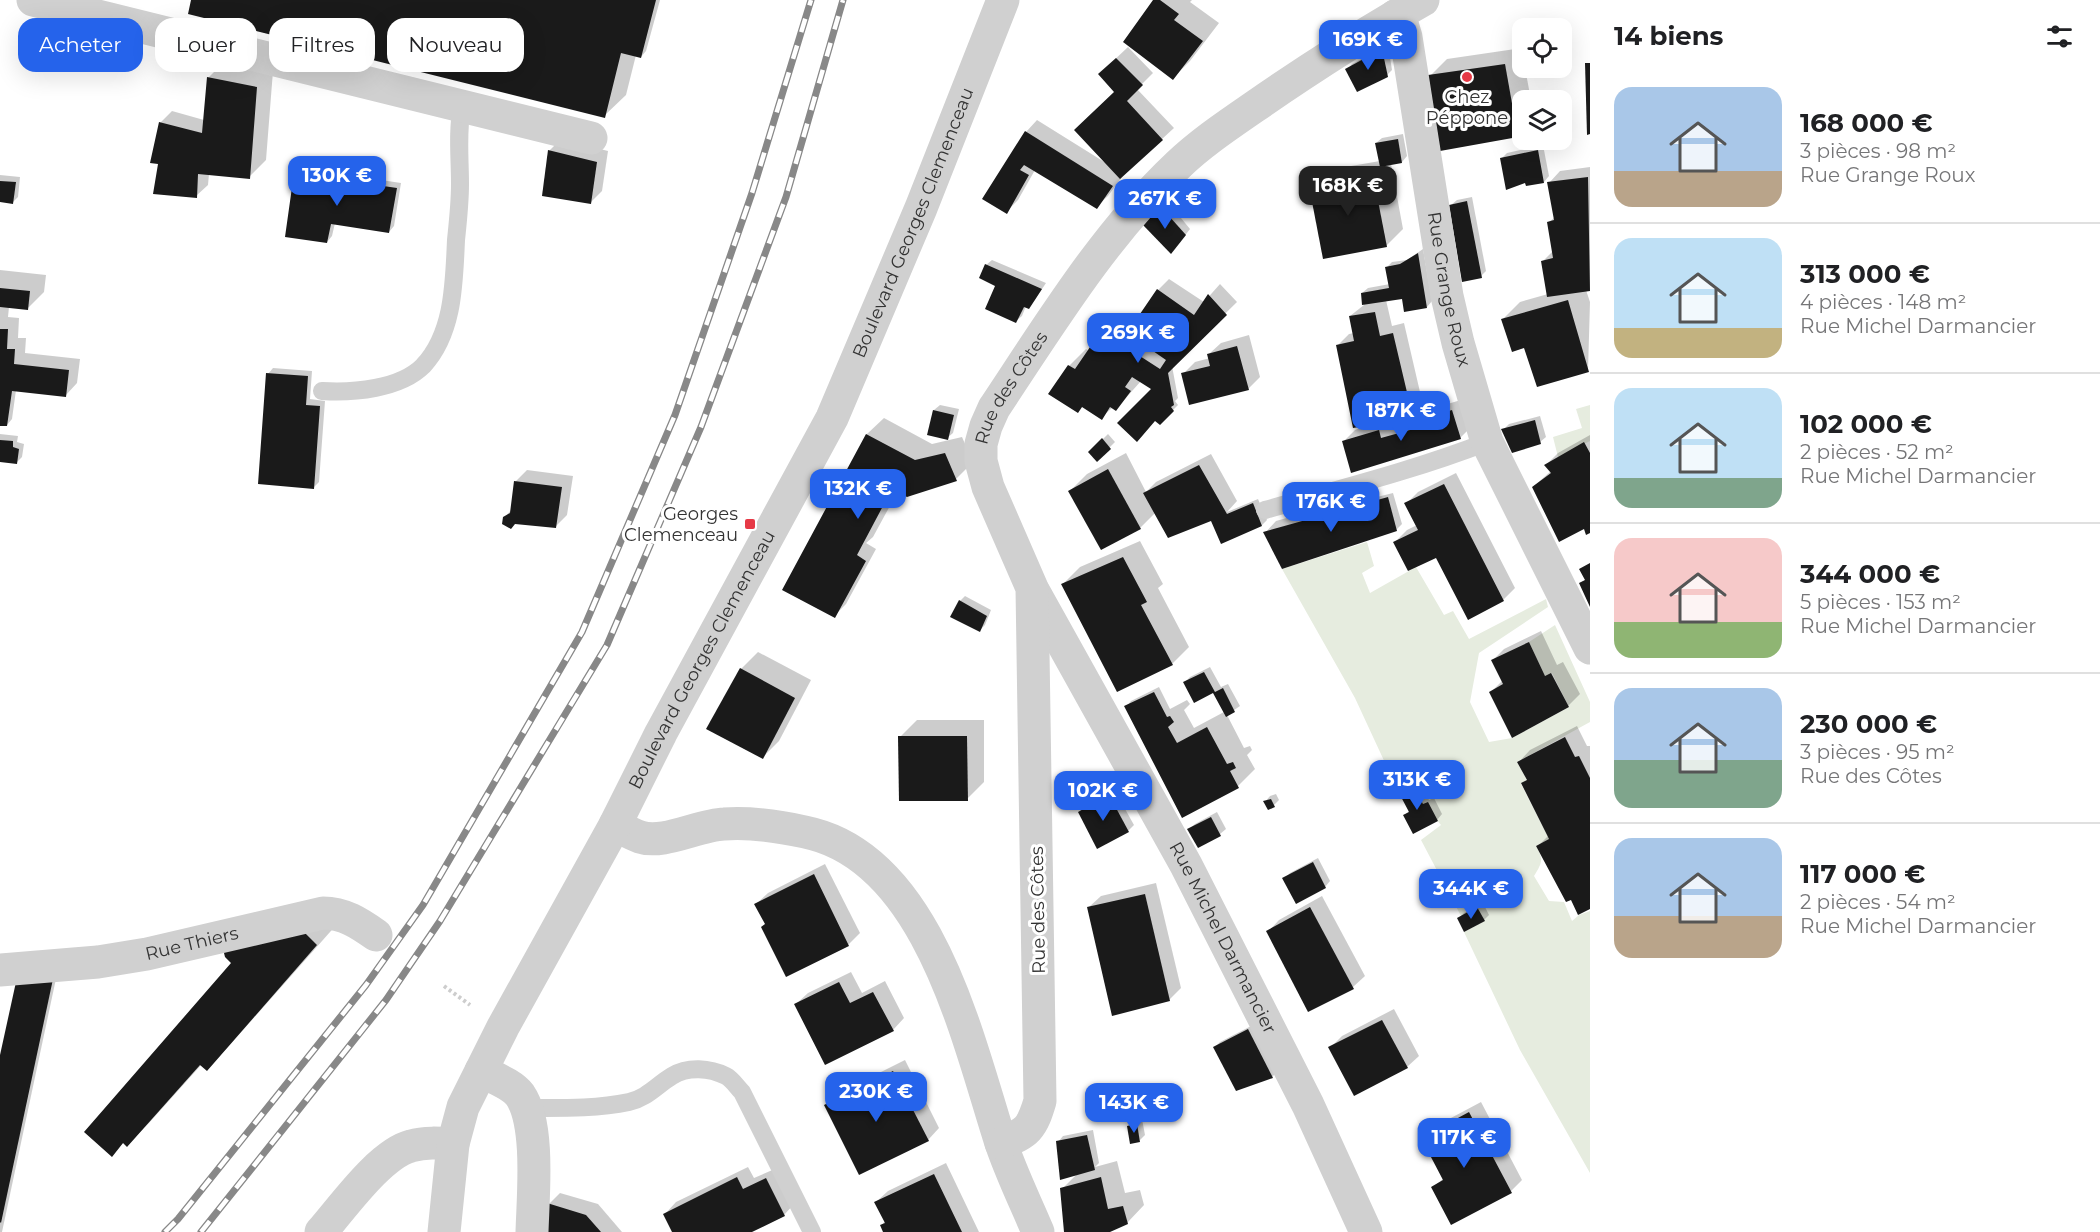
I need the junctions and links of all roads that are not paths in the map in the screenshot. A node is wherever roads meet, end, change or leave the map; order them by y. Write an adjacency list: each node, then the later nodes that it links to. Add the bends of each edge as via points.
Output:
1 (33, 0): 5 (street)
2 (1003, 0): 12 (street, Boulevard Georges Clemenceau, via 832,418 661,732)
3 (1423, 0): 4 (street, Rue des Côtes)
4 (1395, 16): 8 (street, Rue Grange Roux, via 1406,37 1449,305); 10 (street, Rue des Côtes, via 1303,73 1178,164 1134,211 1088,270 994,408 981,444 981,461)
5 (462, 106): 6 (street); 7 (lane, via 453,289 447,321 436,347 422,367 392,384 343,392)
6 (591, 138)
7 (322, 391)
8 (1487, 442): 9 (lane); 11 (street, Rue Grange Roux)
9 (1264, 510)
10 (1032, 588): 17 (street, Rue des Côtes, via 1040,1101 1033,1123 1019,1136); 24 (street, Rue Michel Darmancier, via 1186,865 1308,1106)
11 (1590, 648)
12 (615, 825): 15 (street, Boulevard Georges Clemenceau); 17 (street, via 640,838 657,840 722,824 768,824 817,834 856,853 890,882 927,936 957,1005)
13 (376, 935): 14 (street, Rue Thiers, via 355,920 323,913 147,954)
14 (0, 970)
15 (481, 1071): 16 (street, via 519,1093); 18 (street, Boulevard Georges Clemenceau, via 463,1107)
16 (527, 1108): 21 (street, via 533,1143); 22 (lane, via 627,1103 641,1099 673,1075 691,1068 727,1076 742,1092)
17 (1001, 1143): 23 (street)
18 (453, 1144): 19 (street, via 428,1143 396,1152 373,1172); 20 (street, Boulevard Georges Clemenceau)
19 (321, 1232)
20 (444, 1232)
21 (532, 1232)
22 (812, 1232)
23 (1038, 1232)
24 (1366, 1232)

